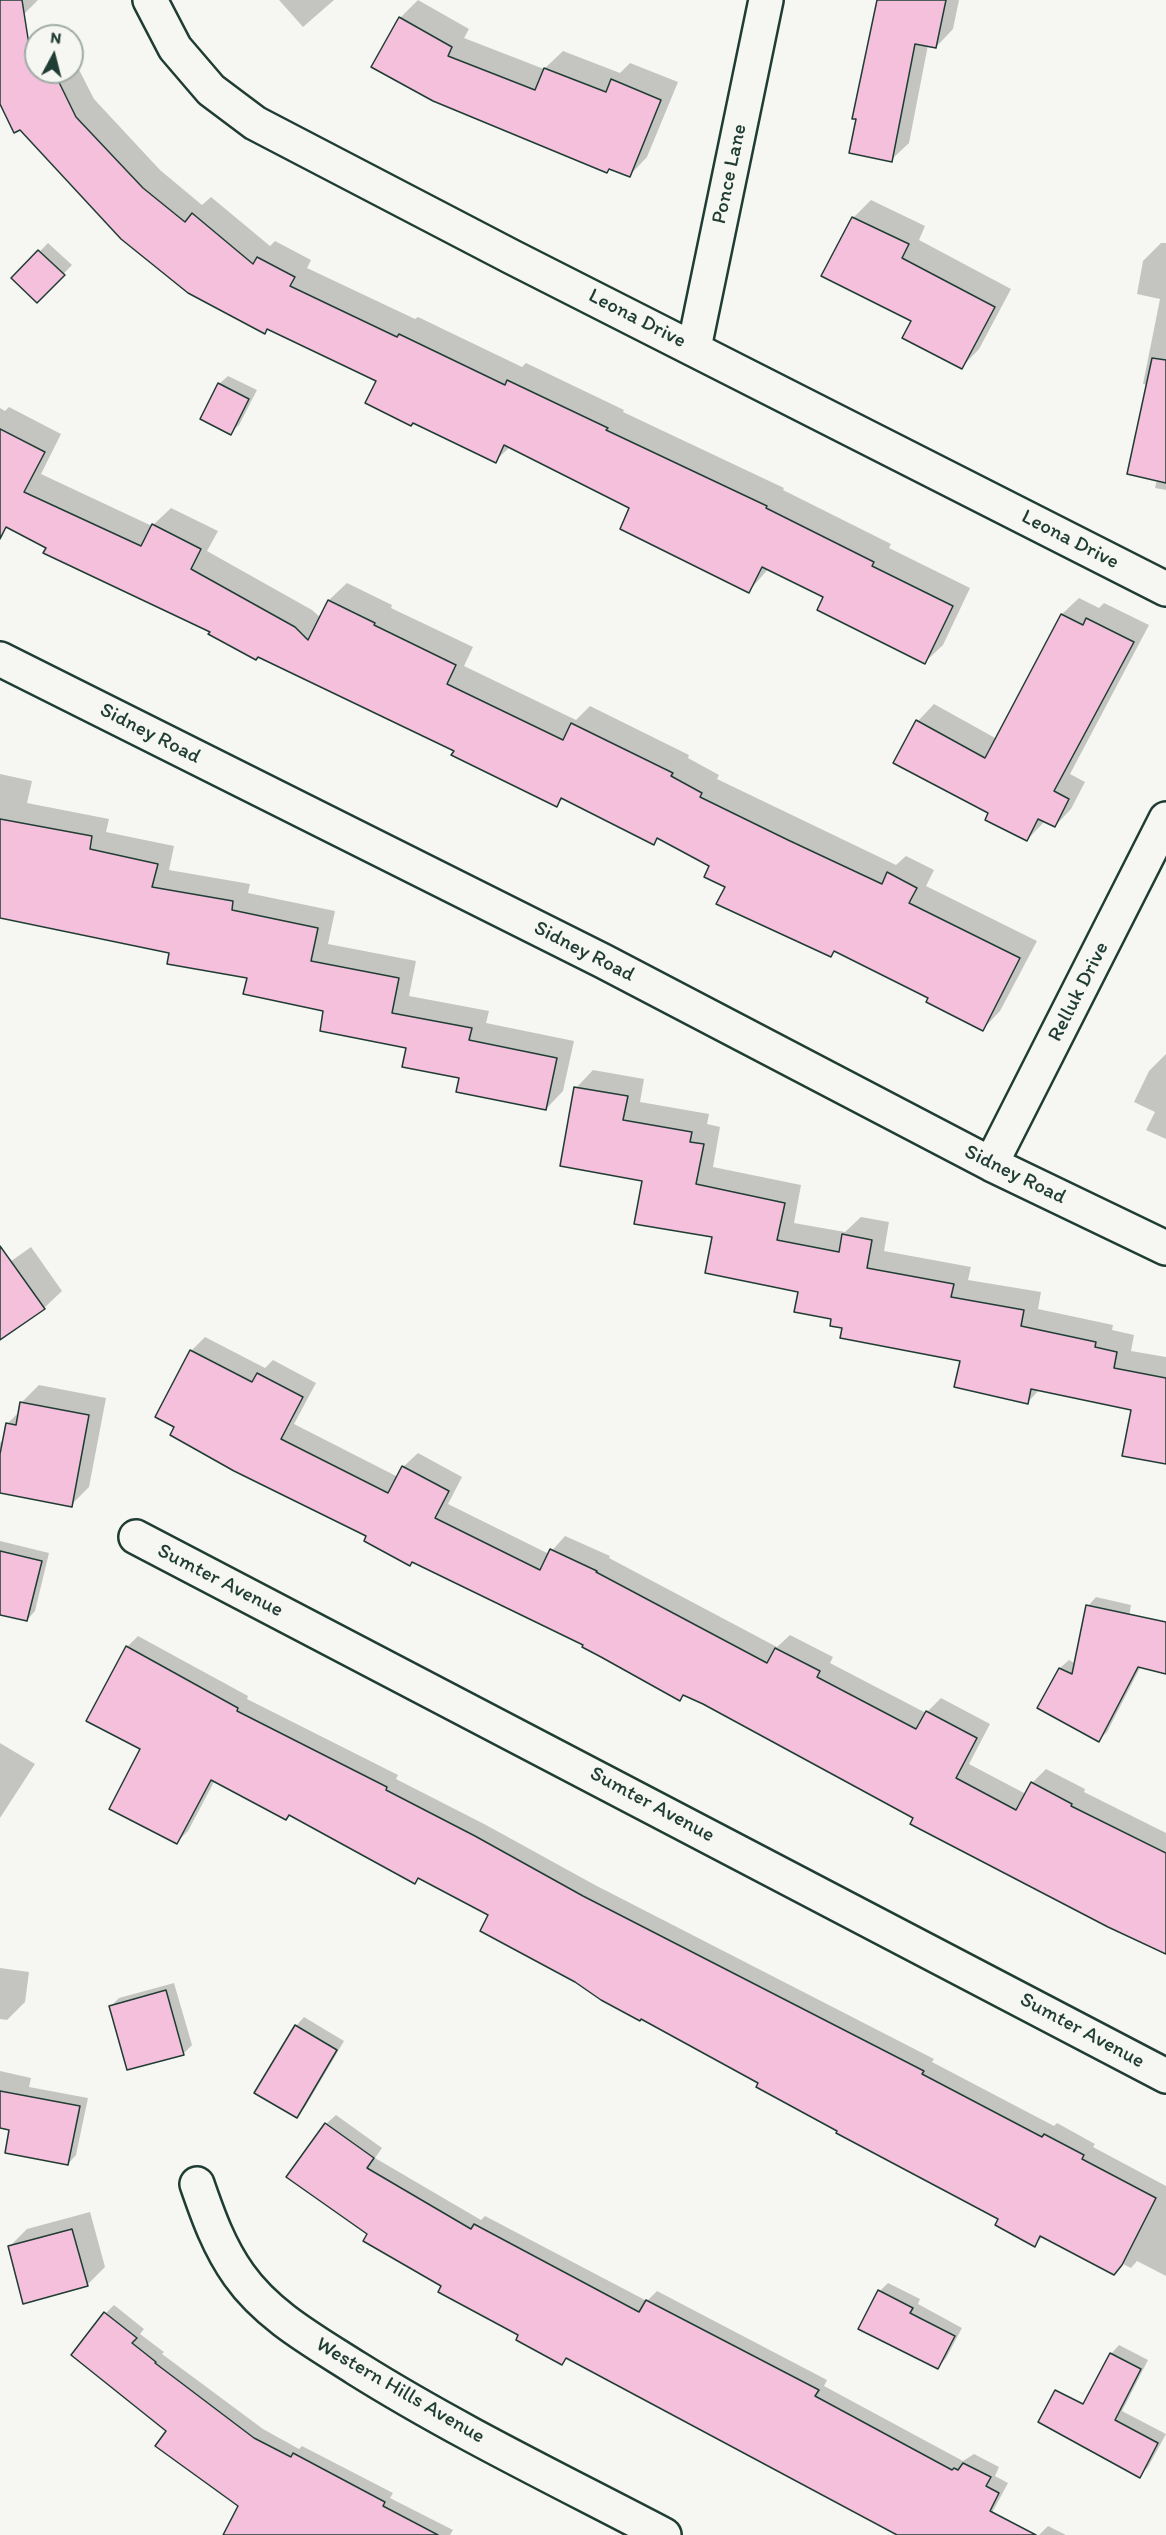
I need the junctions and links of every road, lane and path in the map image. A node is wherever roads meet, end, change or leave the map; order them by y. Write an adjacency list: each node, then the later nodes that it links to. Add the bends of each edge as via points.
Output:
1 (150, 0): 3 (street, Leona Drive, via 175,48 211,90 255,123)
2 (766, 0): 3 (street, Ponce Lane)
3 (694, 348): 4 (street, Leona Drive)
4 (1166, 589)
5 (0, 659): 7 (street, Sidney Road, via 603,961)
6 (1166, 819): 7 (street, Relluk Drive)
7 (991, 1164): 8 (street, Sidney Road)
8 (1166, 1248)
9 (136, 1537): 10 (street, Sumter Avenue)
10 (1166, 2076)
11 (197, 2184): 12 (street, Western Hills Avenue, via 218,2243 239,2276 296,2331 411,2402)
12 (664, 2535)

